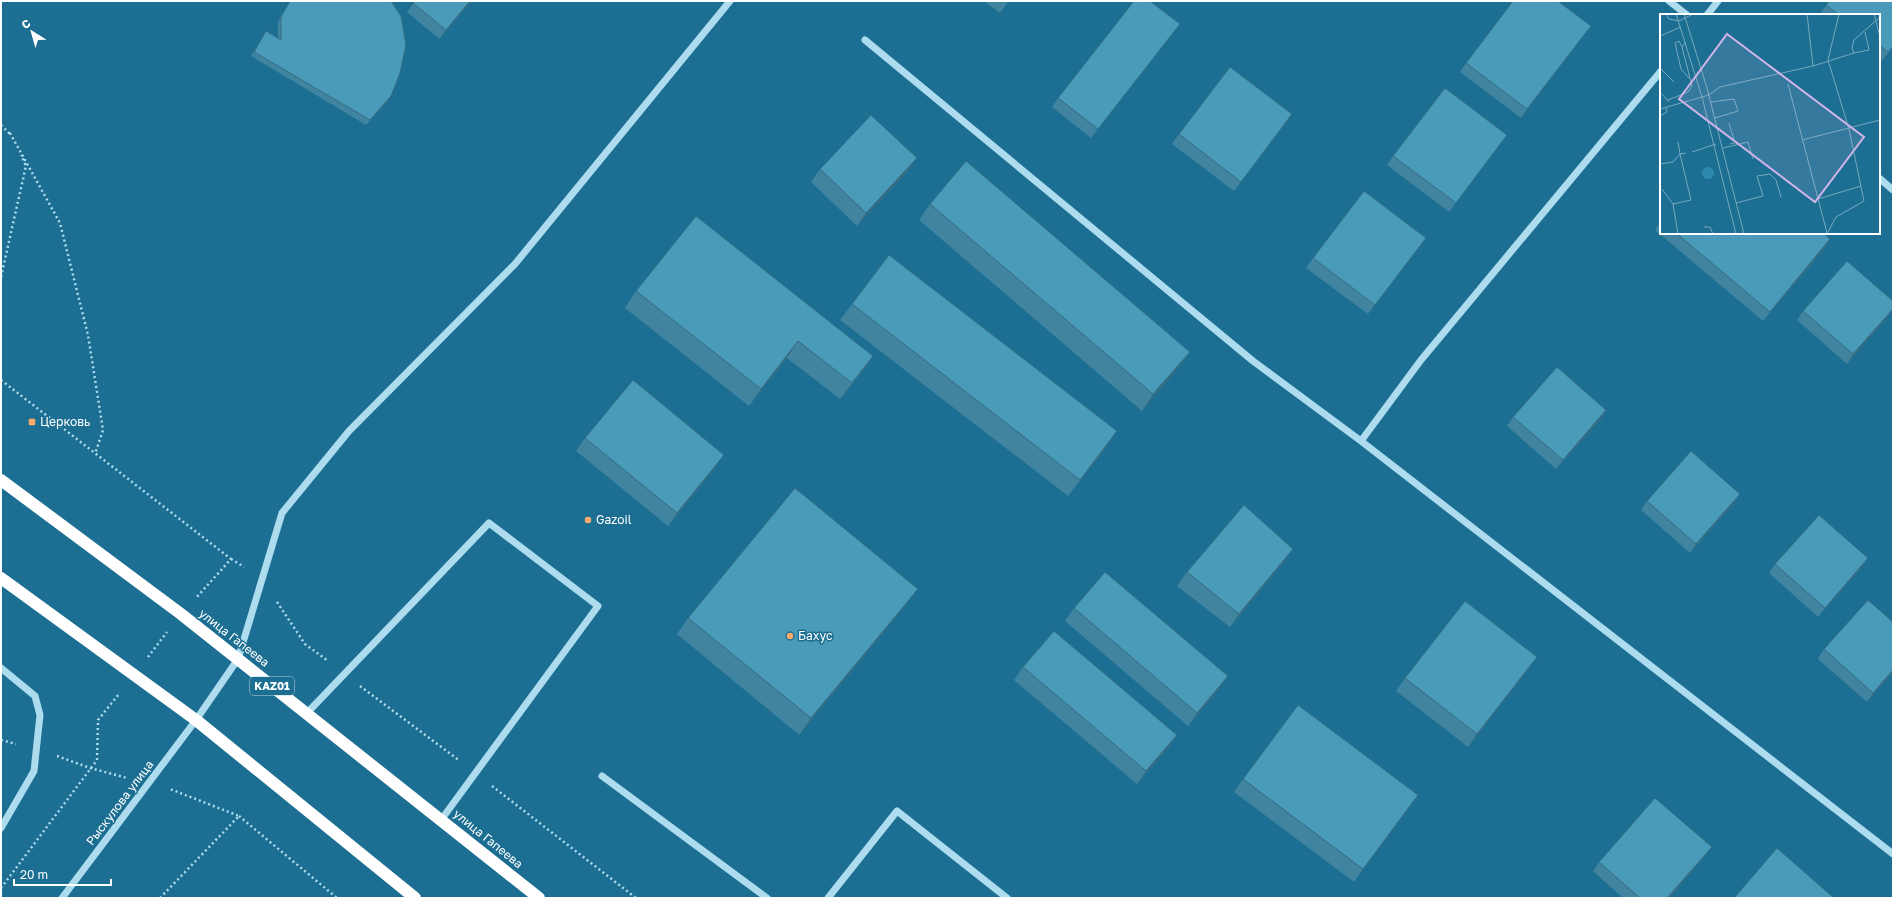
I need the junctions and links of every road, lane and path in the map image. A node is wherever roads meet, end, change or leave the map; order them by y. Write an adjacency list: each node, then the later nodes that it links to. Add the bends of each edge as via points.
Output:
1 (730, 1): 18 (street, Рыскулова улица, via 515,264 349,431 282,512)
2 (1669, 1): 4 (street)
3 (1718, 1): 5 (street)
4 (1687, 14)
5 (1708, 14)
6 (865, 40): 14 (street, via 1253,361)
7 (1660, 72): 14 (street, via 1421,360)
8 (1, 125): 9 (path)
9 (10, 133): 12 (path, via 26,166); 15 (path, via 60,223 88,335 103,430)
10 (1880, 179): 11 (street)
11 (1893, 190)
12 (1, 277)
13 (1, 380): 15 (path)
14 (1361, 441): 34 (street)
15 (95, 454): 19 (path, via 231,559)
16 (1, 480): 19 (highway, улица Гапеева / KАZ01)
17 (1, 578): 23 (highway)
18 (262, 579): 20 (street, Рыскулова улица); 21 (path, via 305,644)
19 (181, 614): 20 (highway, улица Гапеева / KАZ01); 23 (path)
20 (238, 659): 25 (highway, улица Гапеева / KАZ01); 26 (street, Рыскулова улица)
21 (330, 663)
22 (1, 668): 33 (street, via 35,696 40,715 34,771)
23 (134, 676): 26 (highway); 35 (path, via 98,720 97,760)
24 (356, 682): 27 (path)
25 (307, 713): 32 (highway, улица Гапеева / KАZ01); 32 (street, via 490,523 598,606)
26 (196, 720): 36 (street, Рыскулова улица); 39 (highway)
27 (463, 763)
28 (602, 776): 42 (street)
29 (487, 782): 41 (path)
30 (175, 791): 31 (path)
31 (238, 816): 37 (path); 38 (path)
32 (441, 820): 40 (highway, улица Гапеева / KАZ01)
33 (1, 828)
34 (1892, 851)
35 (1, 888)
36 (62, 898)
37 (160, 898)
38 (337, 898)
39 (415, 898)
40 (539, 898)
41 (636, 898)
42 (767, 898)
43 (828, 898): 44 (street, via 897,811)
44 (1007, 898)

